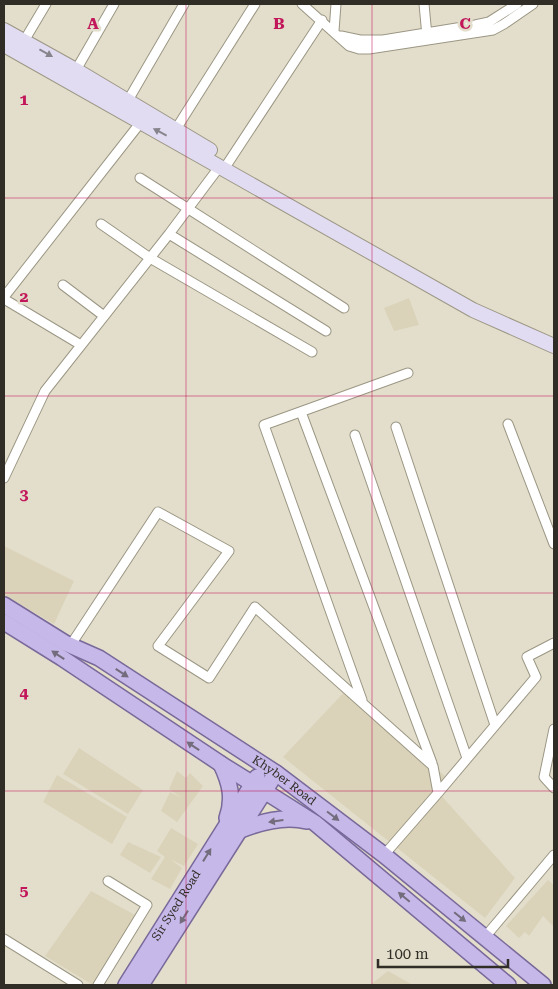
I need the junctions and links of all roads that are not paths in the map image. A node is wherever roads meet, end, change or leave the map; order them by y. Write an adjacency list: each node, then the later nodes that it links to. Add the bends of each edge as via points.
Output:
1 (46, 4): 14 (street)
2 (114, 4): 16 (street)
3 (184, 4): 17 (street)
4 (256, 4): 19 (street)
5 (302, 4): 10 (street)
6 (336, 4): 12 (street)
7 (424, 4): 13 (street)
8 (517, 4): 13 (street, via 489,22)
9 (533, 4): 13 (street, via 493,30)
10 (322, 20): 12 (street); 20 (street)
11 (4, 30): 14 (street)
12 (336, 33): 13 (street, via 349,46 359,49)
13 (427, 36)
14 (24, 41): 16 (street, one-way to 16)
15 (4, 45): 18 (street)
16 (76, 70): 17 (street)
17 (127, 102): 19 (street)
18 (141, 122): 20 (street, one-way to 18); 27 (street)
19 (176, 129): 20 (street, via 222,158)
20 (226, 168): 22 (street); 32 (street, via 473,310)
21 (140, 178): 22 (street)
22 (188, 209): 24 (street); 28 (street)
23 (102, 224): 25 (street)
24 (169, 234): 25 (street); 30 (street)
25 (150, 258): 29 (street); 33 (street)
26 (63, 285): 29 (street)
27 (4, 298): 31 (street)
28 (344, 308)
29 (104, 316): 31 (street)
30 (326, 331)
31 (81, 345): 39 (street, via 45,391)
32 (554, 346)
33 (312, 352)
34 (408, 373): 35 (street)
35 (301, 412): 45 (street, via 264,425); 50 (street)
36 (508, 424): 40 (street)
37 (396, 427): 46 (street)
38 (355, 435): 48 (street)
39 (4, 478)
40 (554, 544)
41 (4, 605): 44 (main road, Khyber Road)
42 (4, 622): 49 (main road, Khyber Road, one-way to 42)
43 (554, 643): 46 (street, via 527,657 536,677)
44 (70, 646): 45 (street, via 158,512 229,551 158,646 209,678 255,607); 51 (main road, Khyber Road, one-way to 51, via 99,658)
45 (363, 703): 50 (street)
46 (495, 725): 48 (street)
47 (554, 729): 53 (street, via 544,777)
48 (468, 758): 54 (street)
49 (221, 764): 52 (main road, Khyber Road); 56 (main road, via 229,781)
50 (433, 766): 54 (street)
51 (271, 769): 52 (main road); 57 (main road, Khyber Road, one-way to 57)
52 (258, 788): 55 (main road, Khyber Road); 56 (main road)
53 (554, 788)
54 (438, 793): 57 (street)
55 (315, 823): 56 (main road, one-way to 56, via 295,818); 66 (main road, Khyber Road, one-way to 55)
56 (231, 829): 64 (main road, Sir Syed Road, one-way to 56); 65 (main road, Sir Syed Road, one-way to 65)
57 (384, 855): 60 (main road, Khyber Road, one-way to 60)
58 (554, 855): 60 (street)
59 (108, 881): 63 (street, via 147,905)
60 (485, 937): 67 (main road, Khyber Road)
61 (4, 939): 62 (street)
62 (78, 985)
63 (98, 985)
64 (126, 985)
65 (142, 985)
66 (508, 985)
67 (543, 985)

